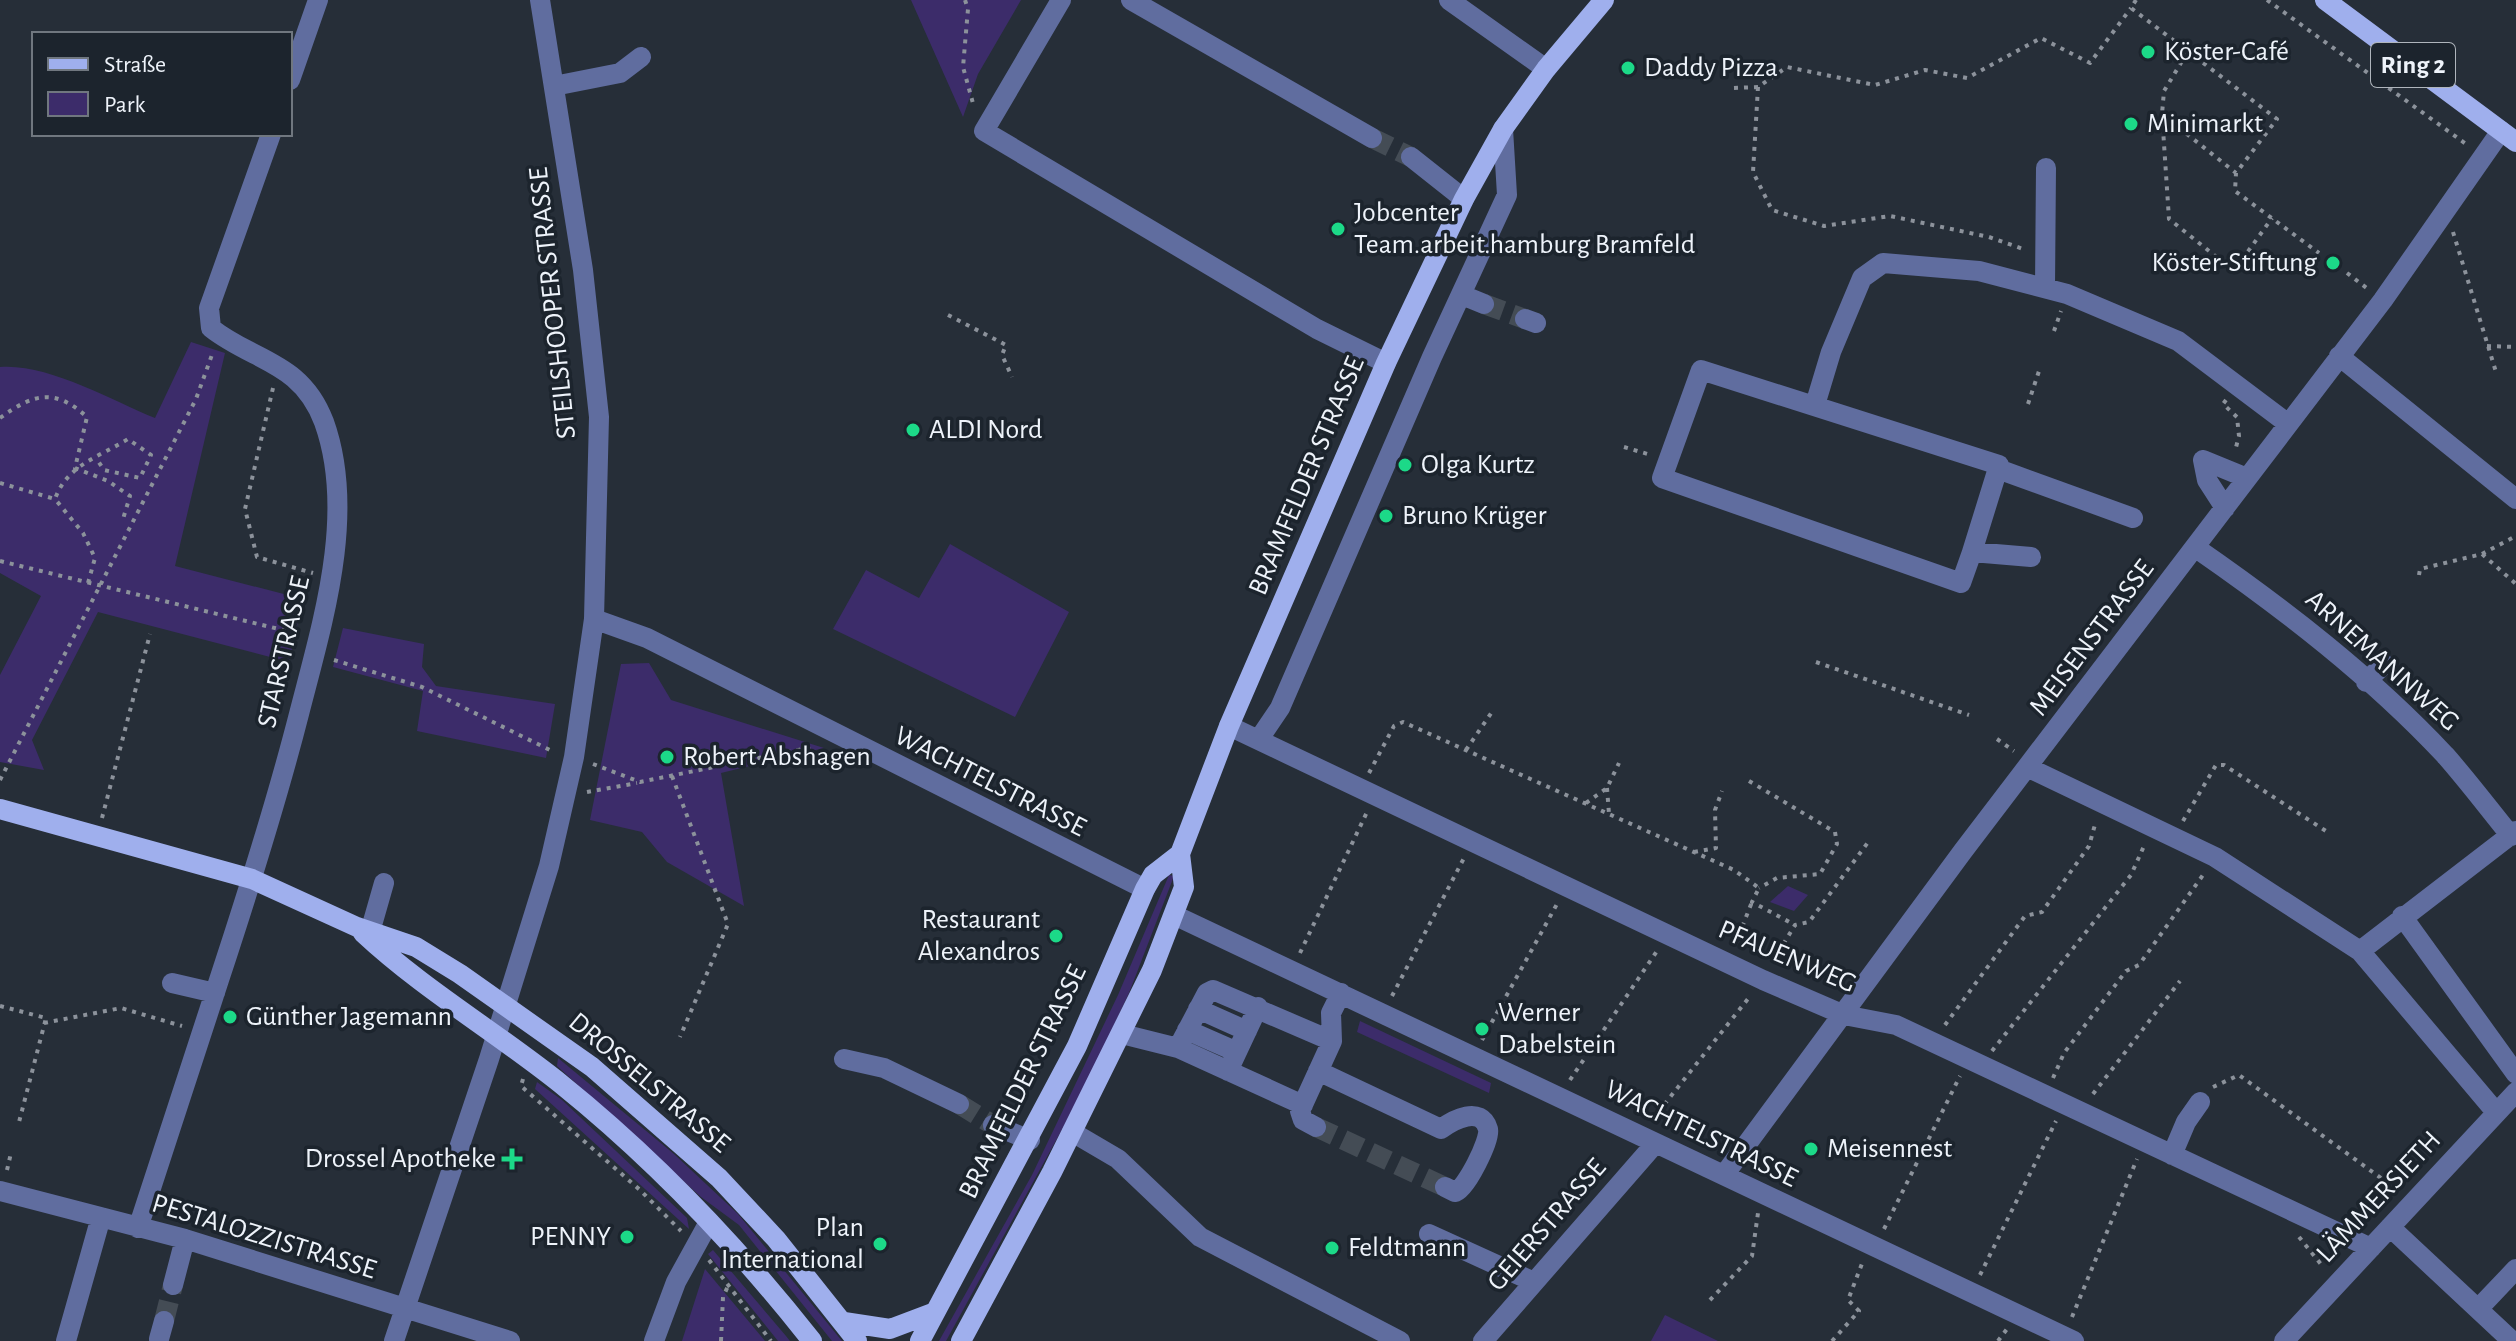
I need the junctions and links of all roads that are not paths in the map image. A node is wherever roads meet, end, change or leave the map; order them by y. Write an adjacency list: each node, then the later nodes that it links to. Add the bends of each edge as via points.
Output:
1 (318, 0): 10 (street)
2 (540, 0): 11 (street, STEILSHOOPER STRASSE)
3 (1061, 0): 23 (street, via 984,131 1317,329)
4 (1131, 0): 15 (street)
5 (1449, 0): 9 (street)
6 (1604, 0): 9 (main road, BRAMFELDER STRASSE)
7 (2325, 0): 14 (main road, Ring 2)
8 (641, 57): 11 (street, via 620,73)
9 (1546, 69): 12 (main road, BRAMFELDER STRASSE)
10 (292, 74)
11 (554, 86): 34 (street, STEILSHOOPER STRASSE, via 599,417)
12 (1503, 129): 18 (main road, BRAMFELDER STRASSE); 20 (street, via 1507,195)
13 (270, 136): 43 (street, STARSTRASSE, via 209,308 211,328 279,364 304,388 333,455 337,504 331,578 314,654)
14 (2508, 136): 22 (street, MEISENSTRASSE, via 2484,158)
15 (1372, 138)
16 (1411, 157): 18 (street)
17 (2046, 168): 19 (street)
18 (1464, 199): 23 (main road, BRAMFELDER STRASSE)
19 (2045, 287): 24 (street, via 1979,271 1883,263 1862,278); 25 (street, via 2178,341)
20 (1462, 295): 21 (street); 38 (street, via 1280,708)
21 (1484, 304)
22 (2339, 356): 25 (street, MEISENSTRASSE); 28 (street)
23 (1386, 363): 37 (main road, BRAMFELDER STRASSE)
24 (1815, 405): 26 (street, via 1999,465); 32 (street, via 1701,370 1662,478 1961,583)
25 (2287, 423): 27 (street, MEISENSTRASSE)
26 (1998, 469): 30 (street); 32 (street)
27 (2247, 478): 29 (street, MEISENSTRASSE); 29 (street, via 2203,460 2207,480)
28 (2516, 499)
29 (2225, 508): 31 (street, MEISENSTRASSE)
30 (2133, 518)
31 (2196, 548): 36 (street, ARNEMANNWEG, via 2295,617); 39 (street, MEISENSTRASSE)
32 (1972, 552): 33 (street)
33 (2031, 557)
34 (594, 619): 45 (street, WACHTELSTRASSE, via 647,638); 53 (street, STEILSHOOPER STRASSE, via 565,797)
35 (2384, 664): 36 (street)
36 (2366, 682): 41 (street, ARNEMANNWEG, via 2444,755)
37 (1229, 726): 38 (street, PFAUENWEG); 42 (main road, BRAMFELDER STRASSE)
38 (1259, 739): 56 (street, PFAUENWEG, via 1667,936)
39 (2029, 768): 49 (street, via 2215,857); 56 (street, MEISENSTRASSE)
40 (0, 809): 43 (main road, DROSSELSTRASSE)
41 (2513, 834): 47 (street)
42 (1180, 854): 45 (main road, BRAMFELDER STRASSE, via 1153,875); 46 (main road, BRAMFELDER STRASSE, via 1184,887)
43 (252, 879): 48 (main road, DROSSELSTRASSE); 51 (street, STARSTRASSE)
44 (384, 883): 48 (street)
45 (1145, 889): 74 (main road, BRAMFELDER STRASSE)
46 (1174, 915): 52 (street, WACHTELSTRASSE); 59 (main road, BRAMFELDER STRASSE)
47 (2402, 916): 49 (street); 65 (street)
48 (363, 930): 53 (main road, DROSSELSTRASSE, via 416,947); 58 (main road, DROSSELSTRASSE, via 401,968)
49 (2360, 951): 70 (street)
50 (172, 983): 51 (street)
51 (215, 993): 83 (street, STARSTRASSE)
52 (1341, 993): 61 (street, via 1331,1013); 75 (street, WACHTELSTRASSE)
53 (506, 1004): 58 (street, STEILSHOOPER STRASSE); 93 (main road, DROSSELSTRASSE, via 626,1094 719,1178)
54 (1258, 1007): 55 (street, via 1213,990); 57 (street); 61 (street)
55 (1198, 1009): 57 (street); 60 (street)
56 (1844, 1015): 76 (street, PFAUENWEG, via 1896,1025); 77 (street, MEISENSTRASSE)
57 (1247, 1031): 63 (street)
58 (497, 1034): 81 (main road, DROSSELSTRASSE, via 615,1130); 91 (street, STEILSHOOPER STRASSE)
59 (1122, 1034): 60 (street); 73 (main road, BRAMFELDER STRASSE)
60 (1183, 1039): 63 (street)
61 (1332, 1041): 64 (street)
62 (844, 1059): 68 (street, via 884,1068)
63 (1232, 1062): 69 (street)
64 (1318, 1071): 69 (street); 78 (street, via 1441,1129 1455,1118 1469,1115 1482,1120 1488,1137 1462,1192)
65 (2516, 1074)
66 (2516, 1092): 70 (street, LÄMMERSIETH)
67 (2200, 1102): 76 (street)
68 (959, 1104)
69 (1303, 1105): 72 (street, via 1299,1116)
70 (2495, 1111): 82 (street, LÄMMERSIETH)
71 (993, 1125): 74 (street)
72 (1316, 1127)
73 (1072, 1132): 102 (main road, BRAMFELDER STRASSE); 103 (street, via 1118,1159 1200,1237)
74 (1030, 1140): 92 (main road, BRAMFELDER STRASSE)
75 (1654, 1145): 77 (street, WACHTELSTRASSE); 88 (street, GEIERSTRASSE)
76 (2172, 1155): 86 (street, PFAUENWEG)
77 (1724, 1175): 94 (street, WACHTELSTRASSE)
78 (1445, 1187)
79 (0, 1191): 80 (street, PESTALOZZISTRASSE)
80 (101, 1217): 83 (street, PESTALOZZISTRASSE); 95 (street)
81 (709, 1222): 98 (street, via 676,1282); 99 (main road, DROSSELSTRASSE)
82 (2390, 1227): 86 (street, LÄMMERSIETH); 90 (street)
83 (138, 1228): 85 (street, PESTALOZZISTRASSE)
84 (1429, 1234): 88 (street)
85 (185, 1239): 89 (street); 91 (street, PESTALOZZISTRASSE)
86 (2371, 1248): 105 (street, LÄMMERSIETH)
87 (2516, 1269): 90 (street)
88 (1534, 1282): 104 (street, GEIERSTRASSE)
89 (173, 1285)
90 (2478, 1309): 106 (street)
91 (406, 1310): 96 (street, STEILSHOOPER STRASSE); 97 (street, PESTALOZZISTRASSE)
92 (935, 1312): 93 (main road, via 890,1329); 101 (main road, BRAMFELDER STRASSE)
93 (844, 1322): 100 (main road, DROSSELSTRASSE)
94 (2069, 1339)
95 (66, 1341)
96 (394, 1341)
97 (510, 1341)
98 (654, 1341)
99 (812, 1341)
100 (857, 1341)
101 (920, 1341)
102 (961, 1341)
103 (1400, 1341)
104 (1483, 1341)
105 (2284, 1341)
106 (2512, 1341)

